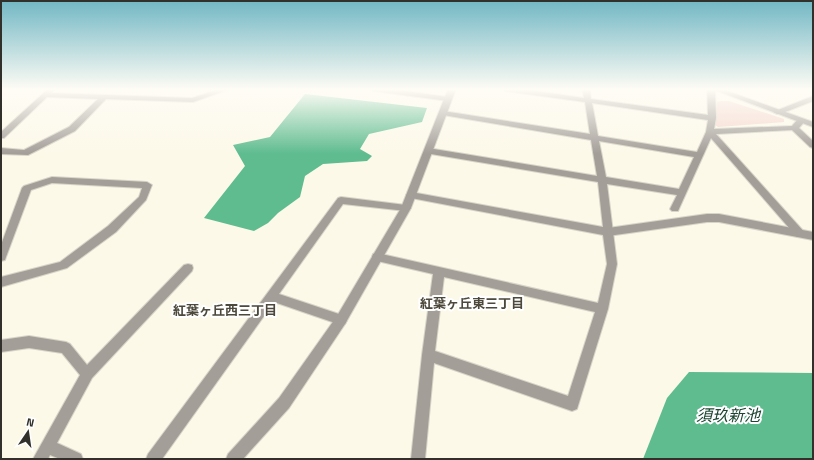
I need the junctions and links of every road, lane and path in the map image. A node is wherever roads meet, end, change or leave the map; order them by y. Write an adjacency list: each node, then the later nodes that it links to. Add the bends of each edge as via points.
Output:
1 (29, 110): 15 (street)
2 (91, 110): 18 (street, via 72,129 25,153)
3 (590, 110): 16 (street)
4 (657, 110): 10 (street)
5 (711, 110): 10 (street)
6 (773, 110): 8 (street)
7 (781, 110): 8 (street)
8 (777, 112): 11 (street)
9 (443, 113): 16 (street); 19 (street)
10 (712, 118): 14 (street)
11 (801, 121): 12 (street); 13 (street)
12 (813, 125)
13 (794, 128): 14 (street); 17 (street)
14 (710, 132): 20 (street); 27 (street)
15 (1, 136)
16 (594, 136): 20 (street); 21 (street)
17 (813, 145)
18 (1, 151)
19 (428, 151): 21 (street); 23 (street)
20 (700, 154): 22 (street)
21 (602, 181): 22 (street); 26 (street)
22 (682, 193): 25 (street)
23 (412, 195): 24 (street); 26 (street)
24 (406, 208): 31 (street); 35 (street, via 341,200)
25 (675, 209)
26 (608, 232): 27 (street, via 719,218); 36 (street, via 612,264)
27 (802, 234): 29 (street)
28 (6, 235): 30 (street); 34 (street, via 27,188 52,180 147,185 143,198 112,229 63,265)
29 (813, 236)
30 (1, 257)
31 (377, 257): 33 (street); 37 (street)
32 (188, 268): 40 (street)
33 (439, 272): 36 (street); 39 (street)
34 (1, 282)
35 (271, 296): 37 (street); 44 (street)
36 (602, 309): 39 (street, via 572,404)
37 (341, 320): 45 (street, via 284,403)
38 (1, 346): 40 (street, via 29,342 66,348)
39 (428, 355): 46 (street)
40 (87, 374): 41 (street)
41 (48, 446): 42 (street); 43 (street)
42 (40, 459)
43 (76, 459)
44 (153, 459)
45 (234, 459)
46 (418, 459)

